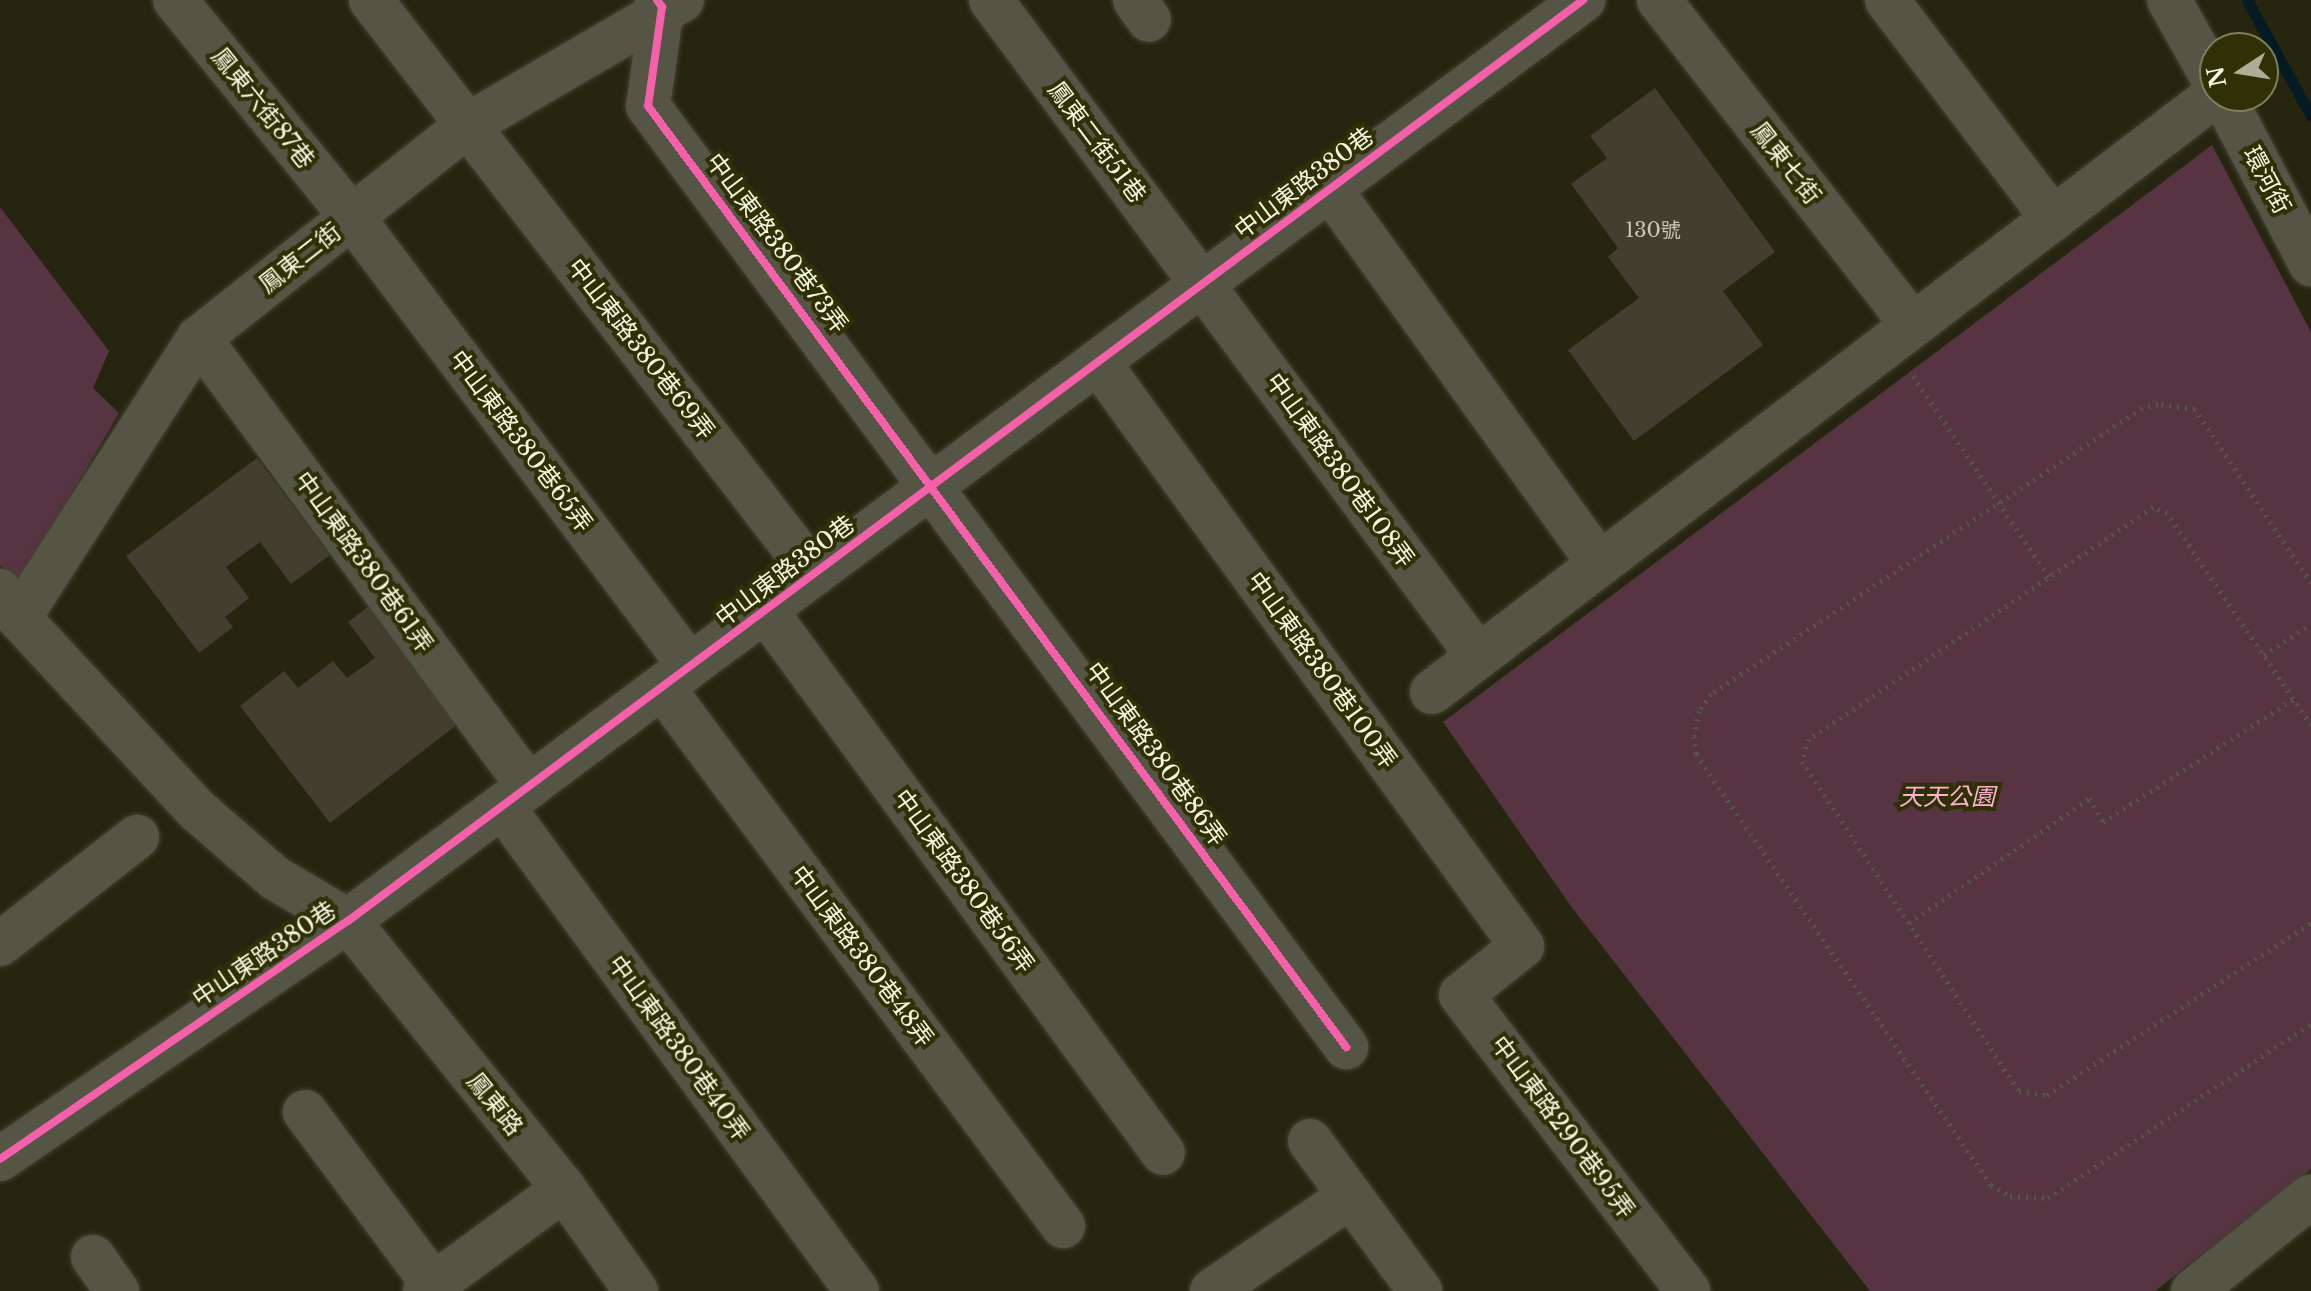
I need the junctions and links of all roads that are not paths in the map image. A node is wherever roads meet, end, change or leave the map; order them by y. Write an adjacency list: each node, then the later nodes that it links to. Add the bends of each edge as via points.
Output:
1 (175, 0): 14 (street, 鳳東六街87巷)
2 (371, 0): 12 (street, 中山東路380巷69弄)
3 (991, 0): 17 (street, 鳳東二街51巷)
4 (1583, 0): 13 (street, 中山東路380巷)
5 (1659, 0): 18 (street, 鳳東七街)
6 (1887, 0): 15 (street)
7 (2169, 0): 9 (street)
8 (667, 2): 12 (street, 鳳東二街); 21 (street, 中山東路380巷73弄, via 648,106)
9 (2199, 53)
10 (2199, 107): 15 (street)
11 (2231, 112): 16 (street, 環河街)
12 (468, 125): 14 (street, 鳳東二街); 23 (street, 中山東路380巷69弄)
13 (1330, 189): 17 (street, 中山東路380巷); 22 (street)
14 (352, 217): 19 (street, 鳳東二街); 27 (street, 中山東路380巷65弄)
15 (2053, 219): 18 (street)
16 (2311, 264)
17 (1203, 284): 20 (street, 中山東路380巷); 26 (street, 中山東路380巷108弄)
18 (1902, 334): 22 (street)
19 (199, 338): 24 (street, 鳳東二街); 29 (street, 中山東路380巷61弄)
20 (1098, 362): 21 (street, 中山東路380巷); 33 (street, 中山東路380巷100弄, via 1522,946)
21 (933, 485): 23 (street, 中山東路380巷); 34 (street, 中山東路380巷86弄)
22 (1599, 564): 26 (street)
23 (814, 574): 25 (street, 中山東路380巷)
24 (9, 605): 31 (street, via 197,810 275,878)
25 (765, 610): 27 (street, 中山東路380巷); 37 (street, 中山東路380巷56弄)
26 (1478, 656): 28 (street)
27 (676, 676): 29 (street, 中山東路380巷); 42 (street, 中山東路380巷48弄)
28 (1432, 692)
29 (515, 796): 31 (street, 中山東路380巷); 45 (street, 中山東路380巷40弄)
30 (137, 837): 32 (street)
31 (348, 921): 38 (street, 中山東路380巷); 39 (street, 鳳東路)
32 (0, 944)
33 (1492, 970): 48 (street, 中山東路290巷95弄, via 1461,995)
34 (1346, 1047)
35 (305, 1112): 43 (street)
36 (1310, 1141): 40 (street)
37 (1163, 1153)
38 (0, 1159)
39 (564, 1189): 43 (street); 44 (street, 鳳東路)
40 (1350, 1196): 46 (street); 47 (street)
41 (2311, 1196): 49 (street)
42 (1063, 1226)
43 (429, 1288)
44 (636, 1291)
45 (857, 1291)
46 (1212, 1291)
47 (1420, 1291)
48 (1688, 1291)
49 (2193, 1291)

